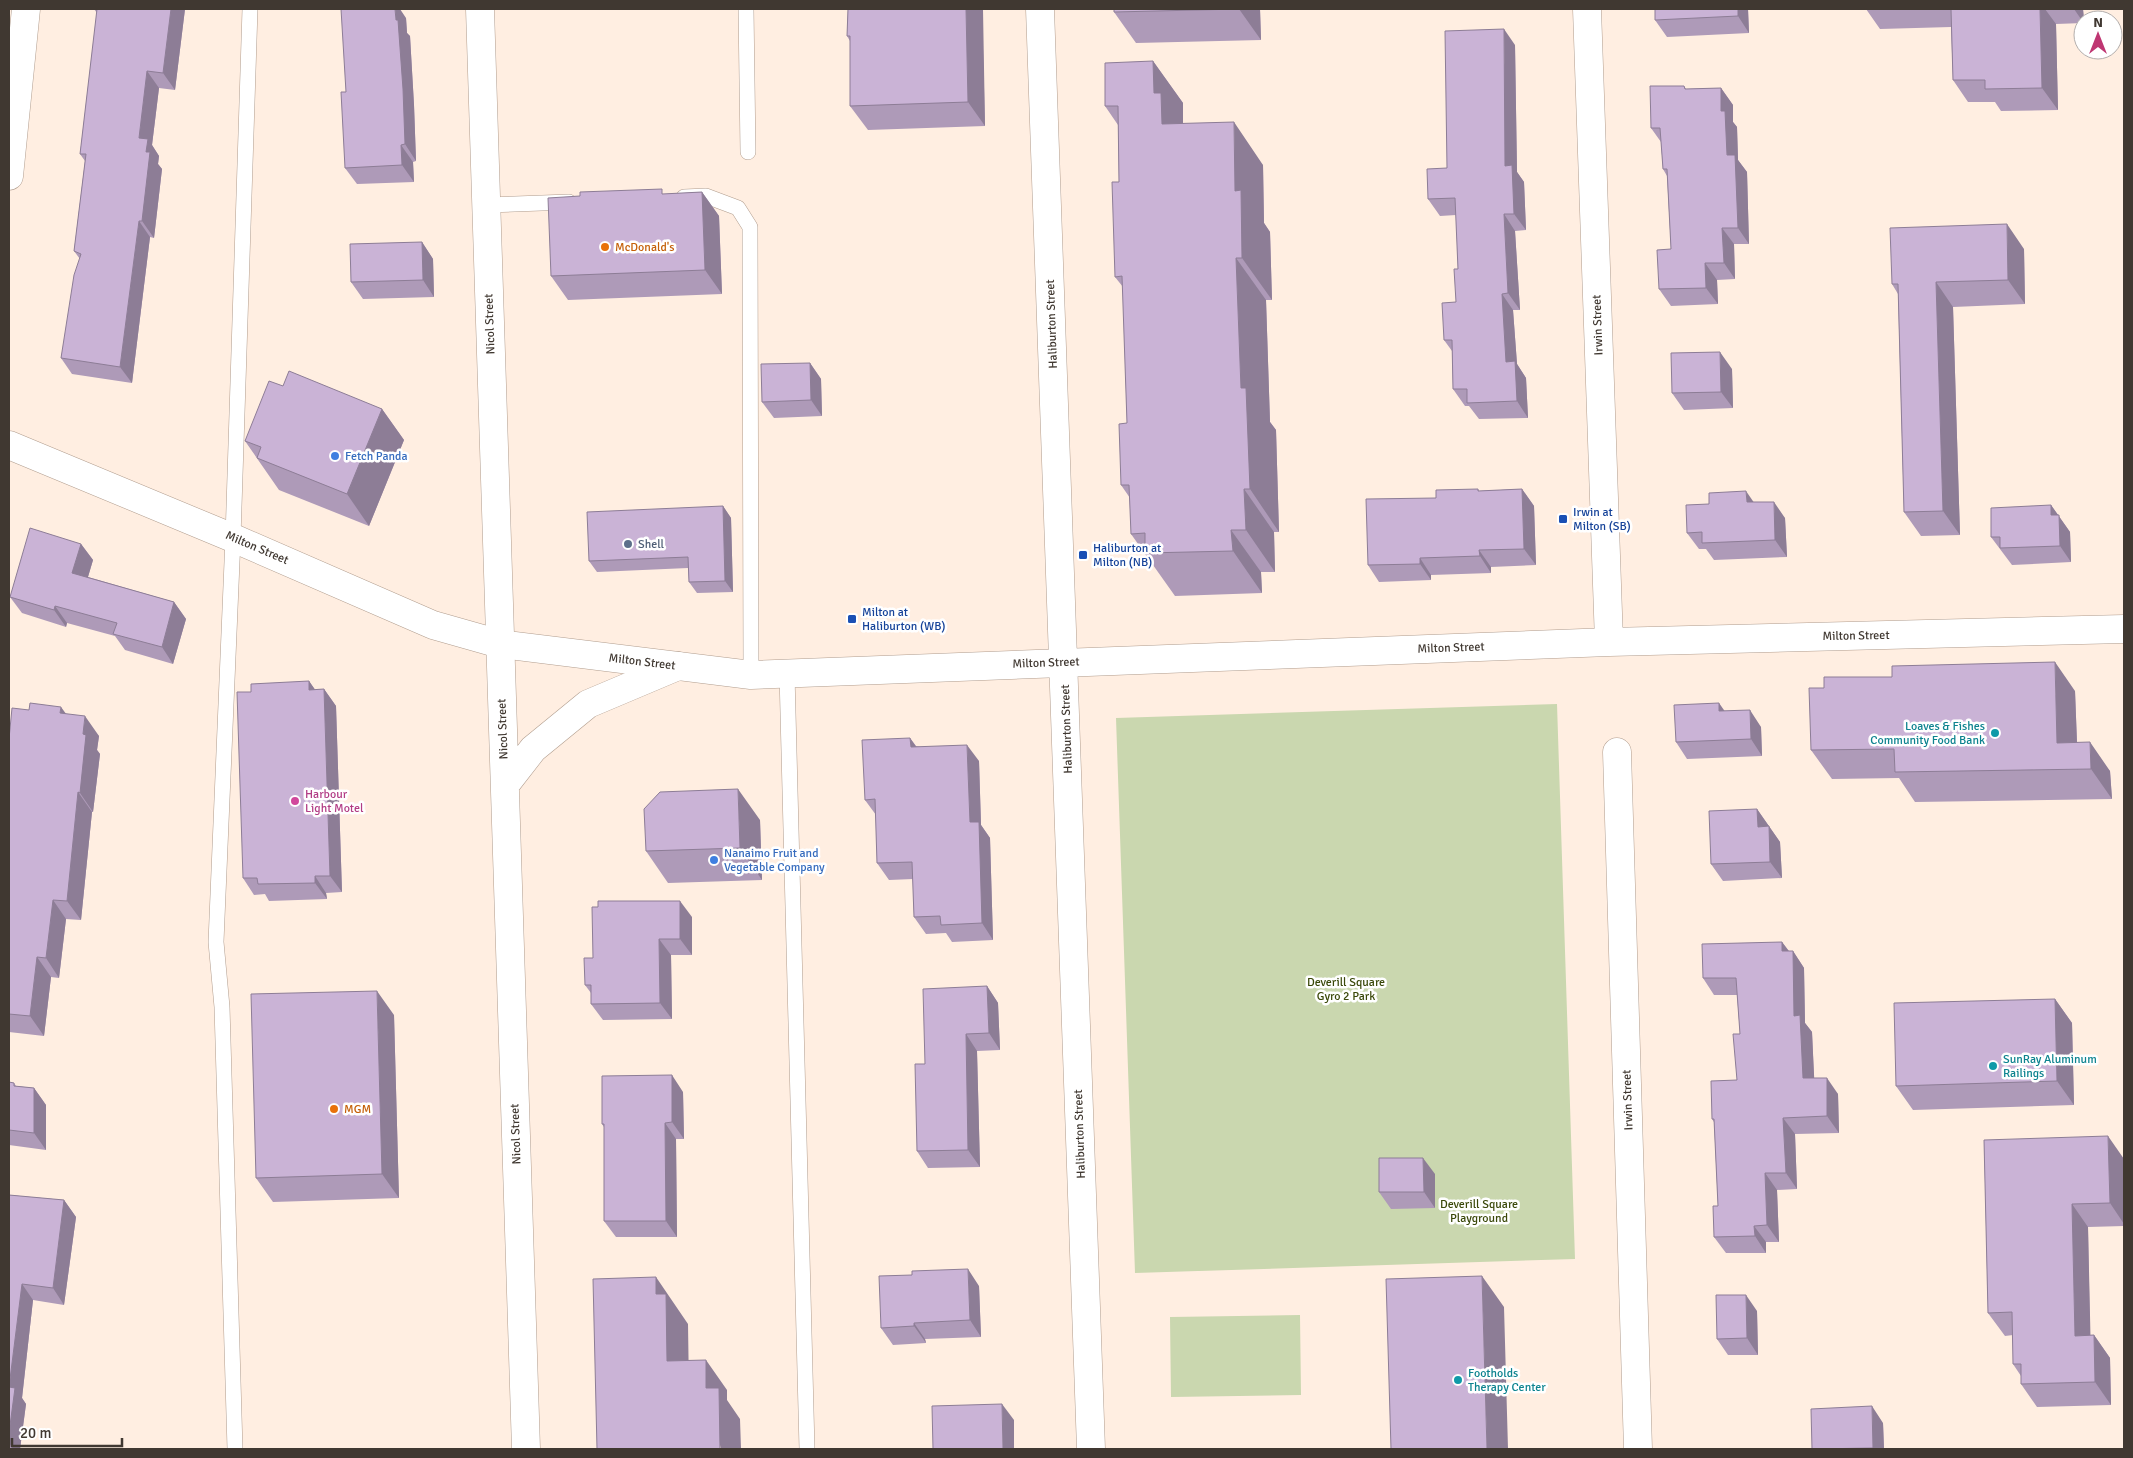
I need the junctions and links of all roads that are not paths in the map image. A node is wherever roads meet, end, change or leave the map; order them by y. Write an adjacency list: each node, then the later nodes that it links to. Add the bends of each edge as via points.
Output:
1 (26, 9): 7 (main road)
2 (250, 9): 14 (lane)
3 (480, 9): 12 (main road, Nicol Street)
4 (746, 9): 8 (lane)
5 (1040, 9): 18 (main road, Haliburton Street)
6 (1587, 9): 16 (main road, Irwin Street)
7 (13, 93): 9 (main road)
8 (748, 152)
9 (9, 176)
10 (668, 198): 21 (lane, via 706,196 738,208 750,227)
11 (582, 202): 12 (lane)
12 (486, 206): 17 (main road, Nicol Street)
13 (9, 445): 14 (main road, Milton Street)
14 (233, 538): 17 (main road, Milton Street, via 433,625); 24 (lane, via 216,942 222,1007)
15 (2124, 630): 16 (main road, Milton Street)
16 (1609, 642): 18 (main road, Milton Street)
17 (500, 644): 19 (main road, Milton Street); 23 (main road, Nicol Street)
18 (1065, 663): 20 (main road, Milton Street); 27 (main road, Haliburton Street)
19 (678, 666): 21 (main road, Milton Street); 23 (main road, via 588,704 533,749)
20 (787, 674): 21 (main road, Milton Street); 26 (lane)
21 (751, 675)
22 (1617, 752): 28 (main road, Irwin Street)
23 (505, 785): 25 (main road, Nicol Street)
24 (234, 1449)
25 (526, 1449)
26 (807, 1449)
27 (1091, 1449)
28 (1638, 1449)

